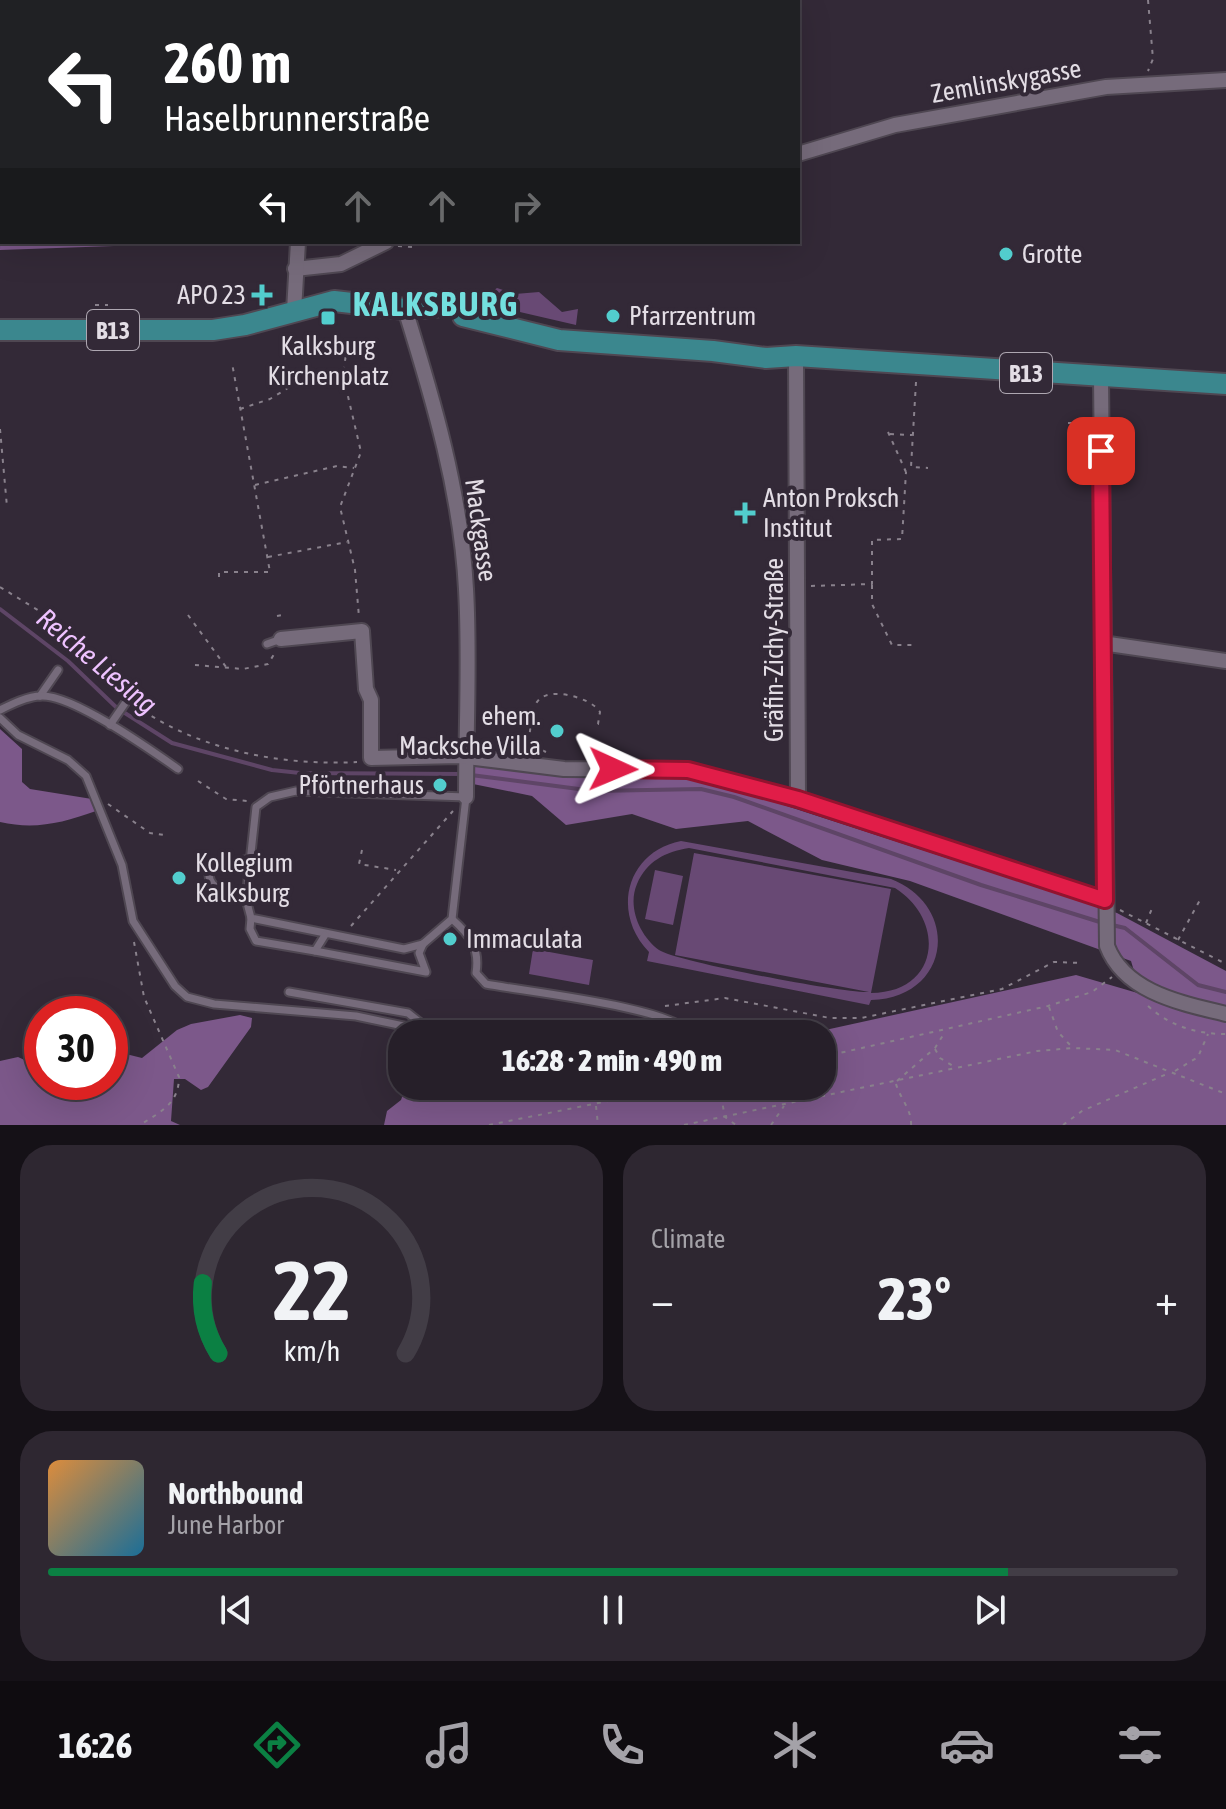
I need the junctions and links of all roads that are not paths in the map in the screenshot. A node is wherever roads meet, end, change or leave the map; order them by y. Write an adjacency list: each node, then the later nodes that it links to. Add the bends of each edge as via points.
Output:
1 (1226, 80): 2 (street, Zemlinskygasse, via 1106,87 895,125)
2 (800, 153)
3 (298, 244): 5 (street)
4 (389, 244): 5 (street, via 341,264)
5 (295, 269): 7 (street)
6 (415, 309): 7 (main road, B13, via 342,300); 9 (main road, B13, via 503,314 589,341 753,357); 21 (street, Mackgasse, via 455,501 466,588)
7 (294, 311): 8 (main road, B13, via 213,330)
8 (0, 330)
9 (796, 356): 10 (main road, B13); 24 (street, Gräfin-Zichy-Straße)
10 (1101, 378): 11 (main road, B13); 13 (street)
11 (1226, 384)
12 (274, 642): 21 (street, via 362,631 371,700 371,758)
13 (1102, 643): 14 (street); 27 (street)
14 (1226, 661)
15 (58, 670): 16 (lane)
16 (40, 696): 18 (lane); 20 (lane, via 65,702)
17 (128, 699): 20 (lane)
18 (0, 710)
19 (0, 718): 37 (lane, via 18,735 79,769 91,783 122,865 133,921 175,986 193,1000)
20 (110, 725): 22 (lane)
21 (467, 760): 23 (street, Mackgasse); 24 (street, via 564,769 688,770)
22 (178, 769)
23 (463, 792): 25 (lane, via 296,791 270,797 256,807); 29 (lane)
24 (798, 799): 27 (street)
25 (250, 859): 26 (lane); 26 (lane, via 209,871 212,887)
26 (246, 899): 28 (lane)
27 (1105, 907): 34 (street, via 1105,934 1120,971 1133,982)
28 (251, 918): 30 (lane); 32 (lane, via 256,941)
29 (452, 919): 31 (lane); 36 (lane, via 474,942 476,973 486,984 644,1010)
30 (325, 935): 31 (lane, via 404,949); 32 (lane)
31 (423, 944): 32 (lane, via 419,953 426,972)
32 (315, 951)
33 (289, 992): 35 (lane, via 408,1013)
34 (1226, 1014)
35 (417, 1020)
36 (672, 1020)
37 (388, 1022)

